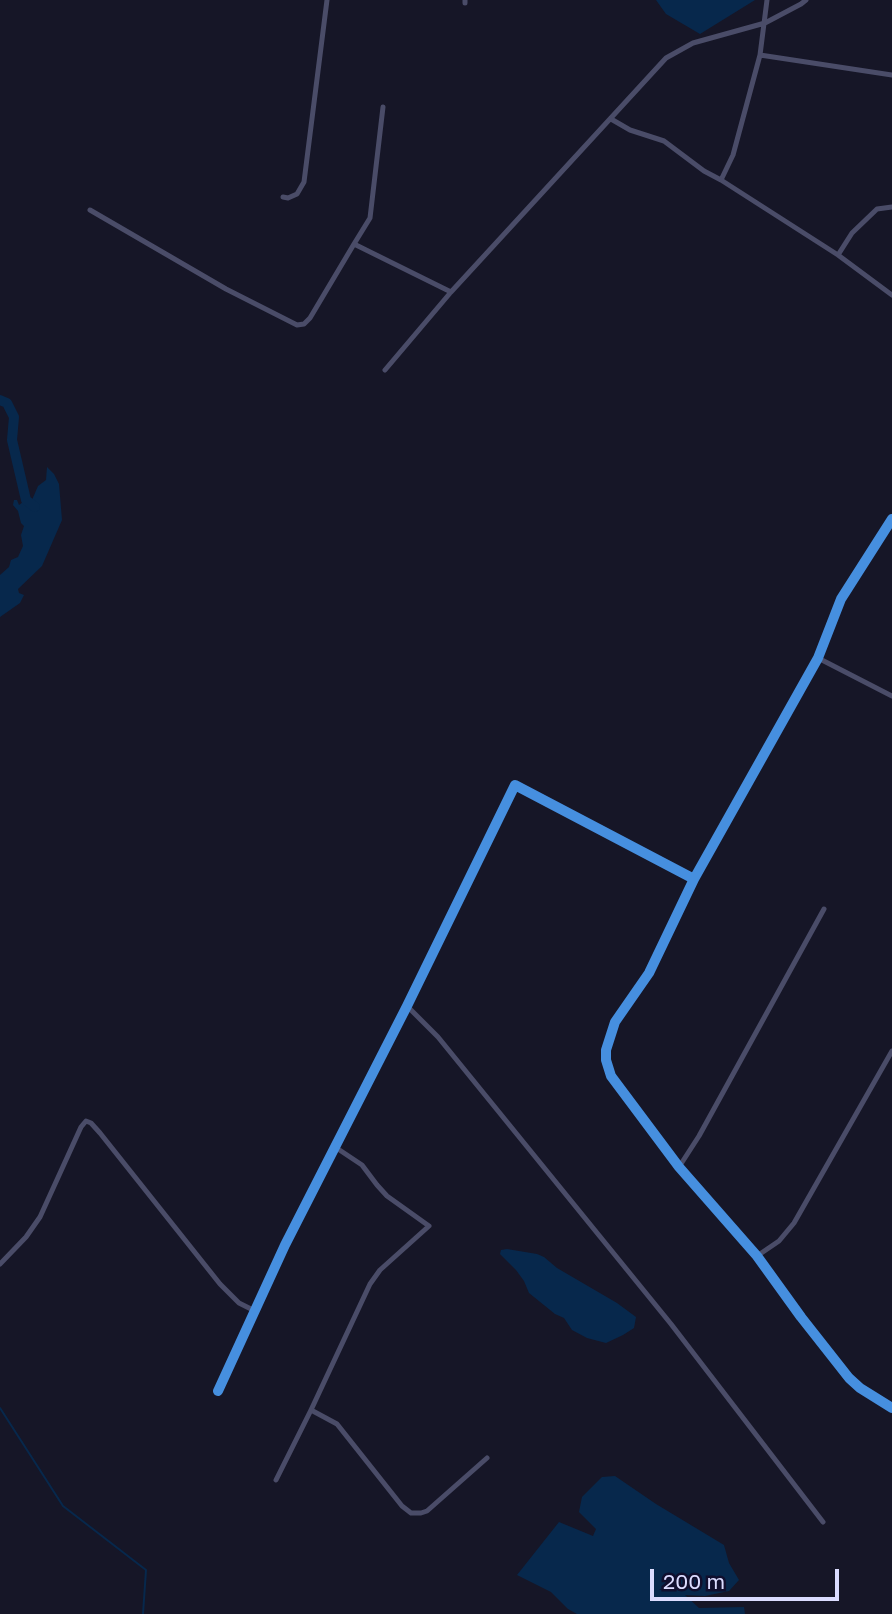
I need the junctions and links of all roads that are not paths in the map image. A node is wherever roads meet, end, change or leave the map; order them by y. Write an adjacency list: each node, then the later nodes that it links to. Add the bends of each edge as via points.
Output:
1 (327, 0): 10 (street, via 304,182 297,194)
2 (767, 0): 4 (street)
3 (806, 0): 4 (street)
4 (765, 23): 5 (street); 8 (street, via 693,43 666,58)
5 (760, 55): 6 (street); 9 (street, via 733,155)
6 (892, 75)
7 (383, 107): 13 (street, via 370,218)
8 (611, 119): 9 (street, via 664,141); 15 (street)
9 (721, 180): 14 (street)
10 (283, 197)
11 (892, 207): 14 (street, via 877,209 852,233)
12 (90, 210): 13 (street, via 297,325 310,318)
13 (354, 244): 15 (street)
14 (838, 255): 16 (street)
15 (451, 292): 17 (street)
16 (892, 295)
17 (385, 370)
18 (892, 519): 19 (street, via 841,598)
19 (818, 658): 20 (street); 21 (street)
20 (892, 696)
21 (694, 879): 23 (street, via 515,785); 26 (street, via 649,973 615,1021 606,1050 611,1076)
22 (824, 909): 26 (street)
23 (407, 1006): 25 (street); 35 (street, via 438,1037 654,1302)
24 (892, 1051): 27 (street, via 794,1223)
25 (335, 1147): 29 (street); 32 (street, via 362,1165 387,1196 429,1226 375,1276)
26 (679, 1167): 27 (street)
27 (757, 1256): 31 (street, via 849,1378)
28 (0, 1264): 29 (street, via 40,1217 86,1121 220,1284)
29 (255, 1311): 30 (street)
30 (218, 1391)
31 (892, 1408)
32 (311, 1410): 33 (street, via 337,1424 411,1513 427,1511); 34 (street)
33 (487, 1458)
34 (276, 1480)
35 (822, 1522)

